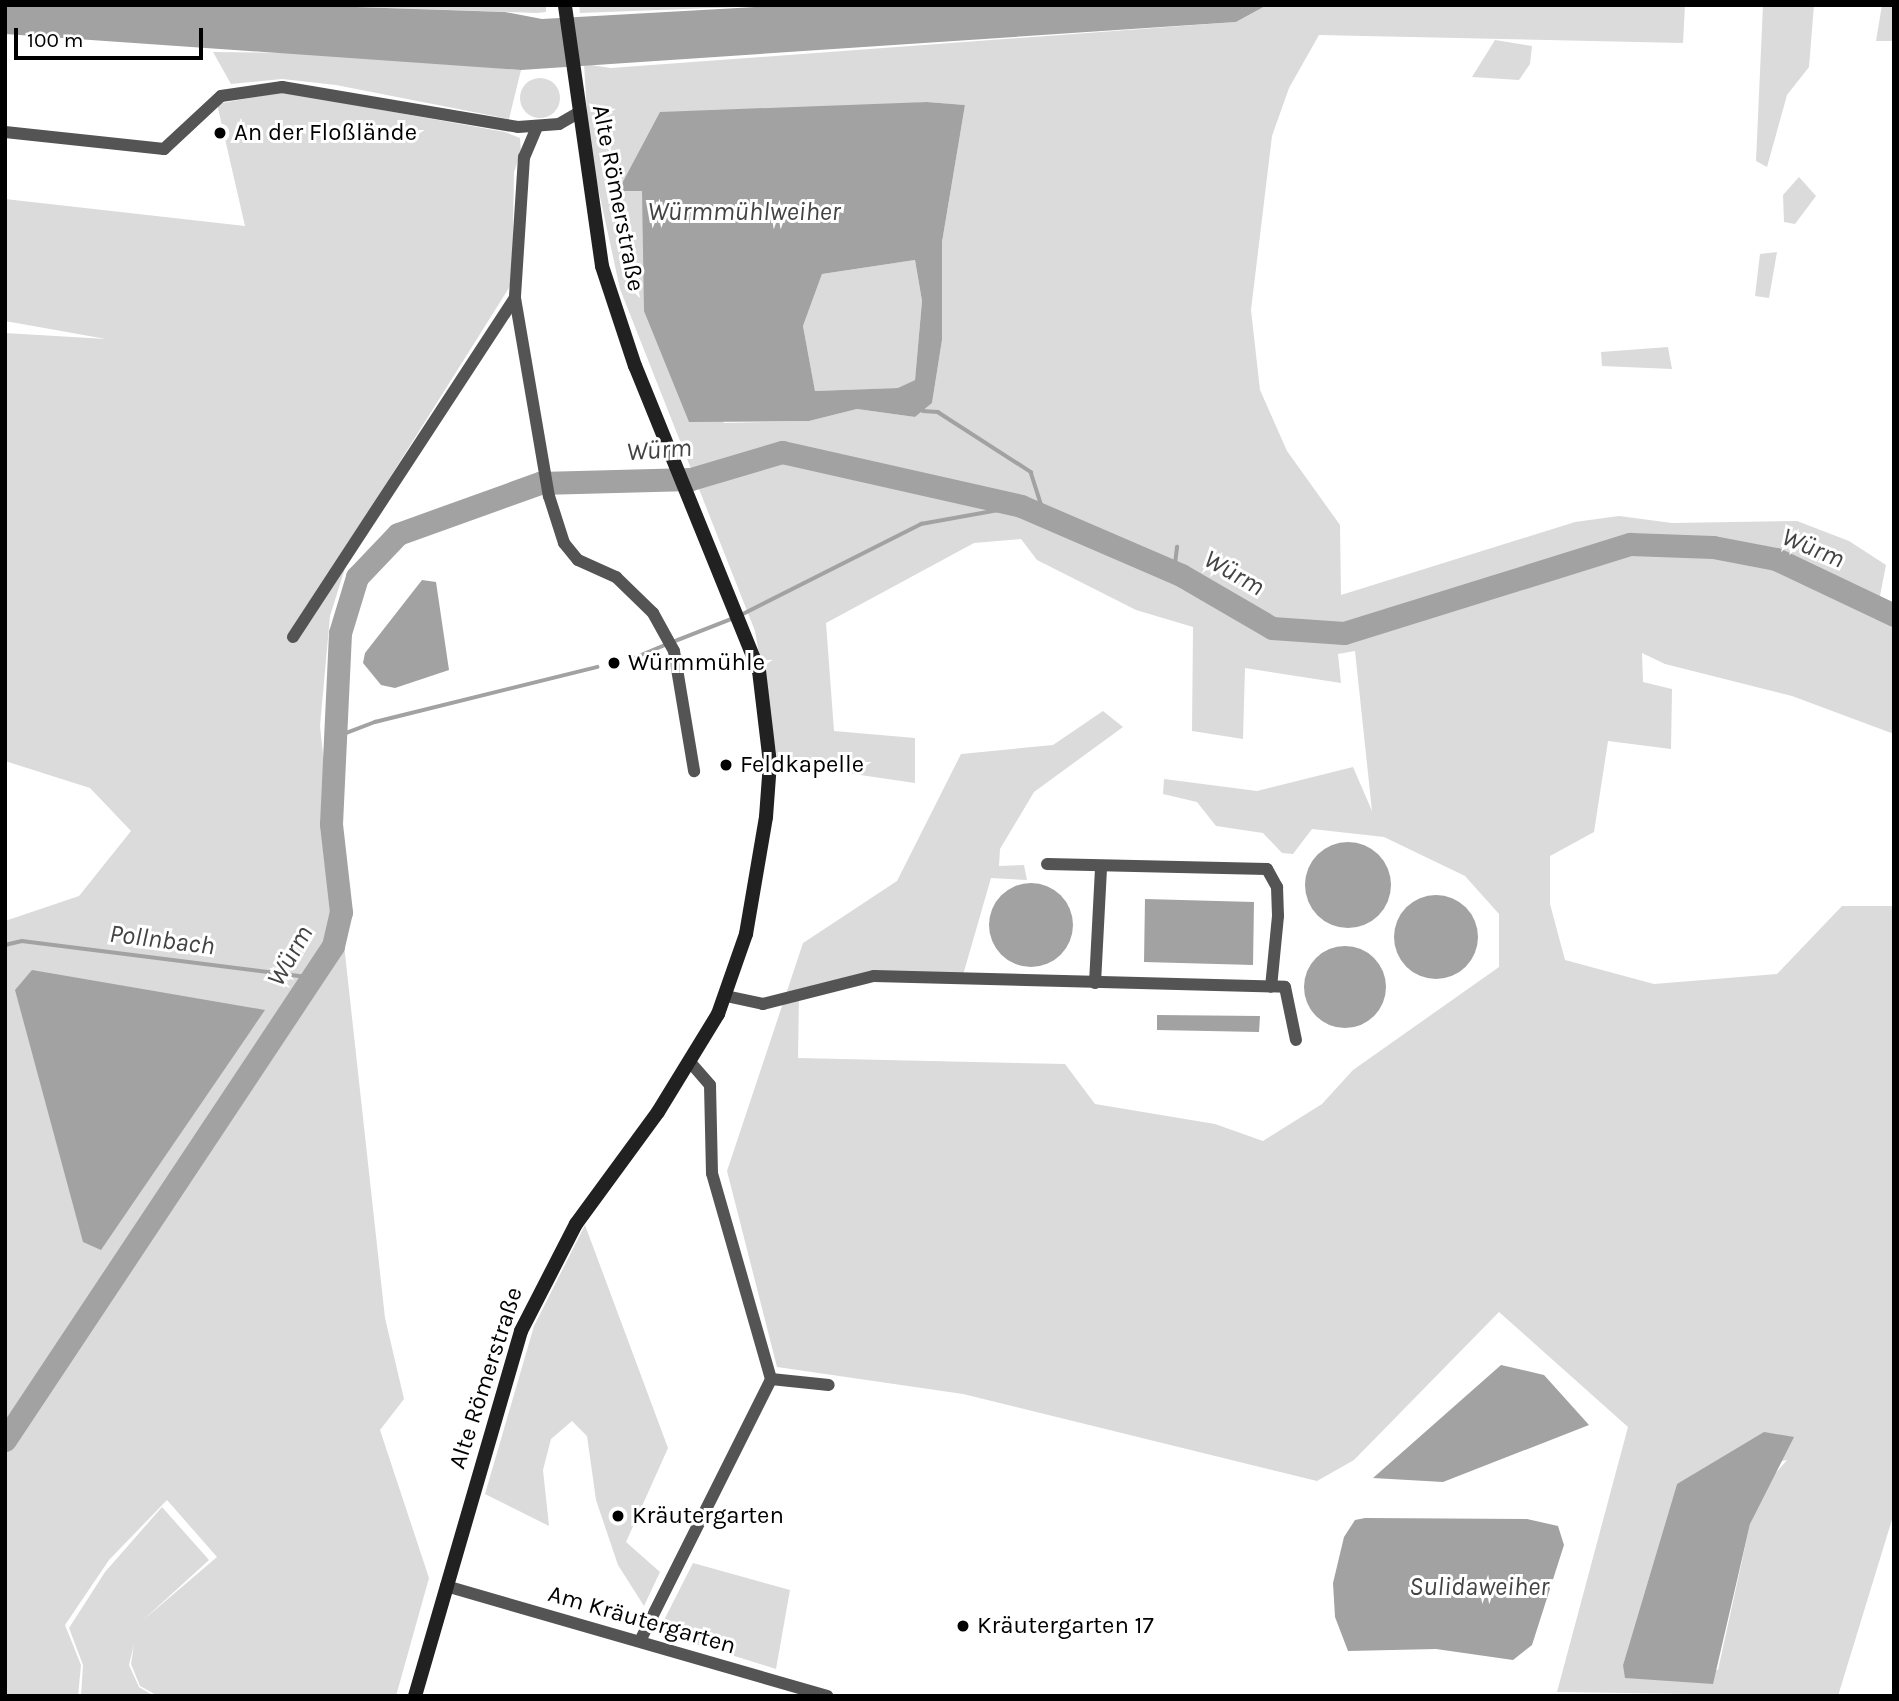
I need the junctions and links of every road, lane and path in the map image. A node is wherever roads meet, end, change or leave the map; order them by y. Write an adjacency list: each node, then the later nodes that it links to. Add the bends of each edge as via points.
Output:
1 (565, 5): 2 (main road, Alte Römerstraße)
2 (578, 113): 3 (street); 12 (main road, Alte Römerstraße, via 602,266 673,461 759,671 770,763 755,893)
3 (537, 127): 4 (street, via 282,87 221,96 164,149); 5 (street, via 524,157)
4 (5, 132)
5 (515, 298): 6 (street); 7 (street, via 543,471 564,543 578,560 616,576 661,627 674,651)
6 (293, 637)
7 (694, 771)
8 (1047, 864): 9 (street)
9 (1101, 867): 10 (street); 11 (street, via 1267,869 1277,887 1278,916)
10 (1095, 983): 11 (street); 12 (street, via 874,976 763,1004)
11 (1271, 987): 13 (street, via 1284,987)
12 (726, 996): 14 (main road, Alte Römerstraße)
13 (1296, 1040)
14 (690, 1062): 15 (street, via 710,1085 712,1173); 17 (main road, Alte Römerstraße, via 576,1224 536,1294)
15 (771, 1379): 16 (street); 18 (street)
16 (829, 1385)
17 (446, 1586): 18 (street, Am Kräutergarten); 19 (main road, Alte Römerstraße)
18 (640, 1641): 20 (street, Am Kräutergarten)
19 (415, 1696)
20 (827, 1696)

